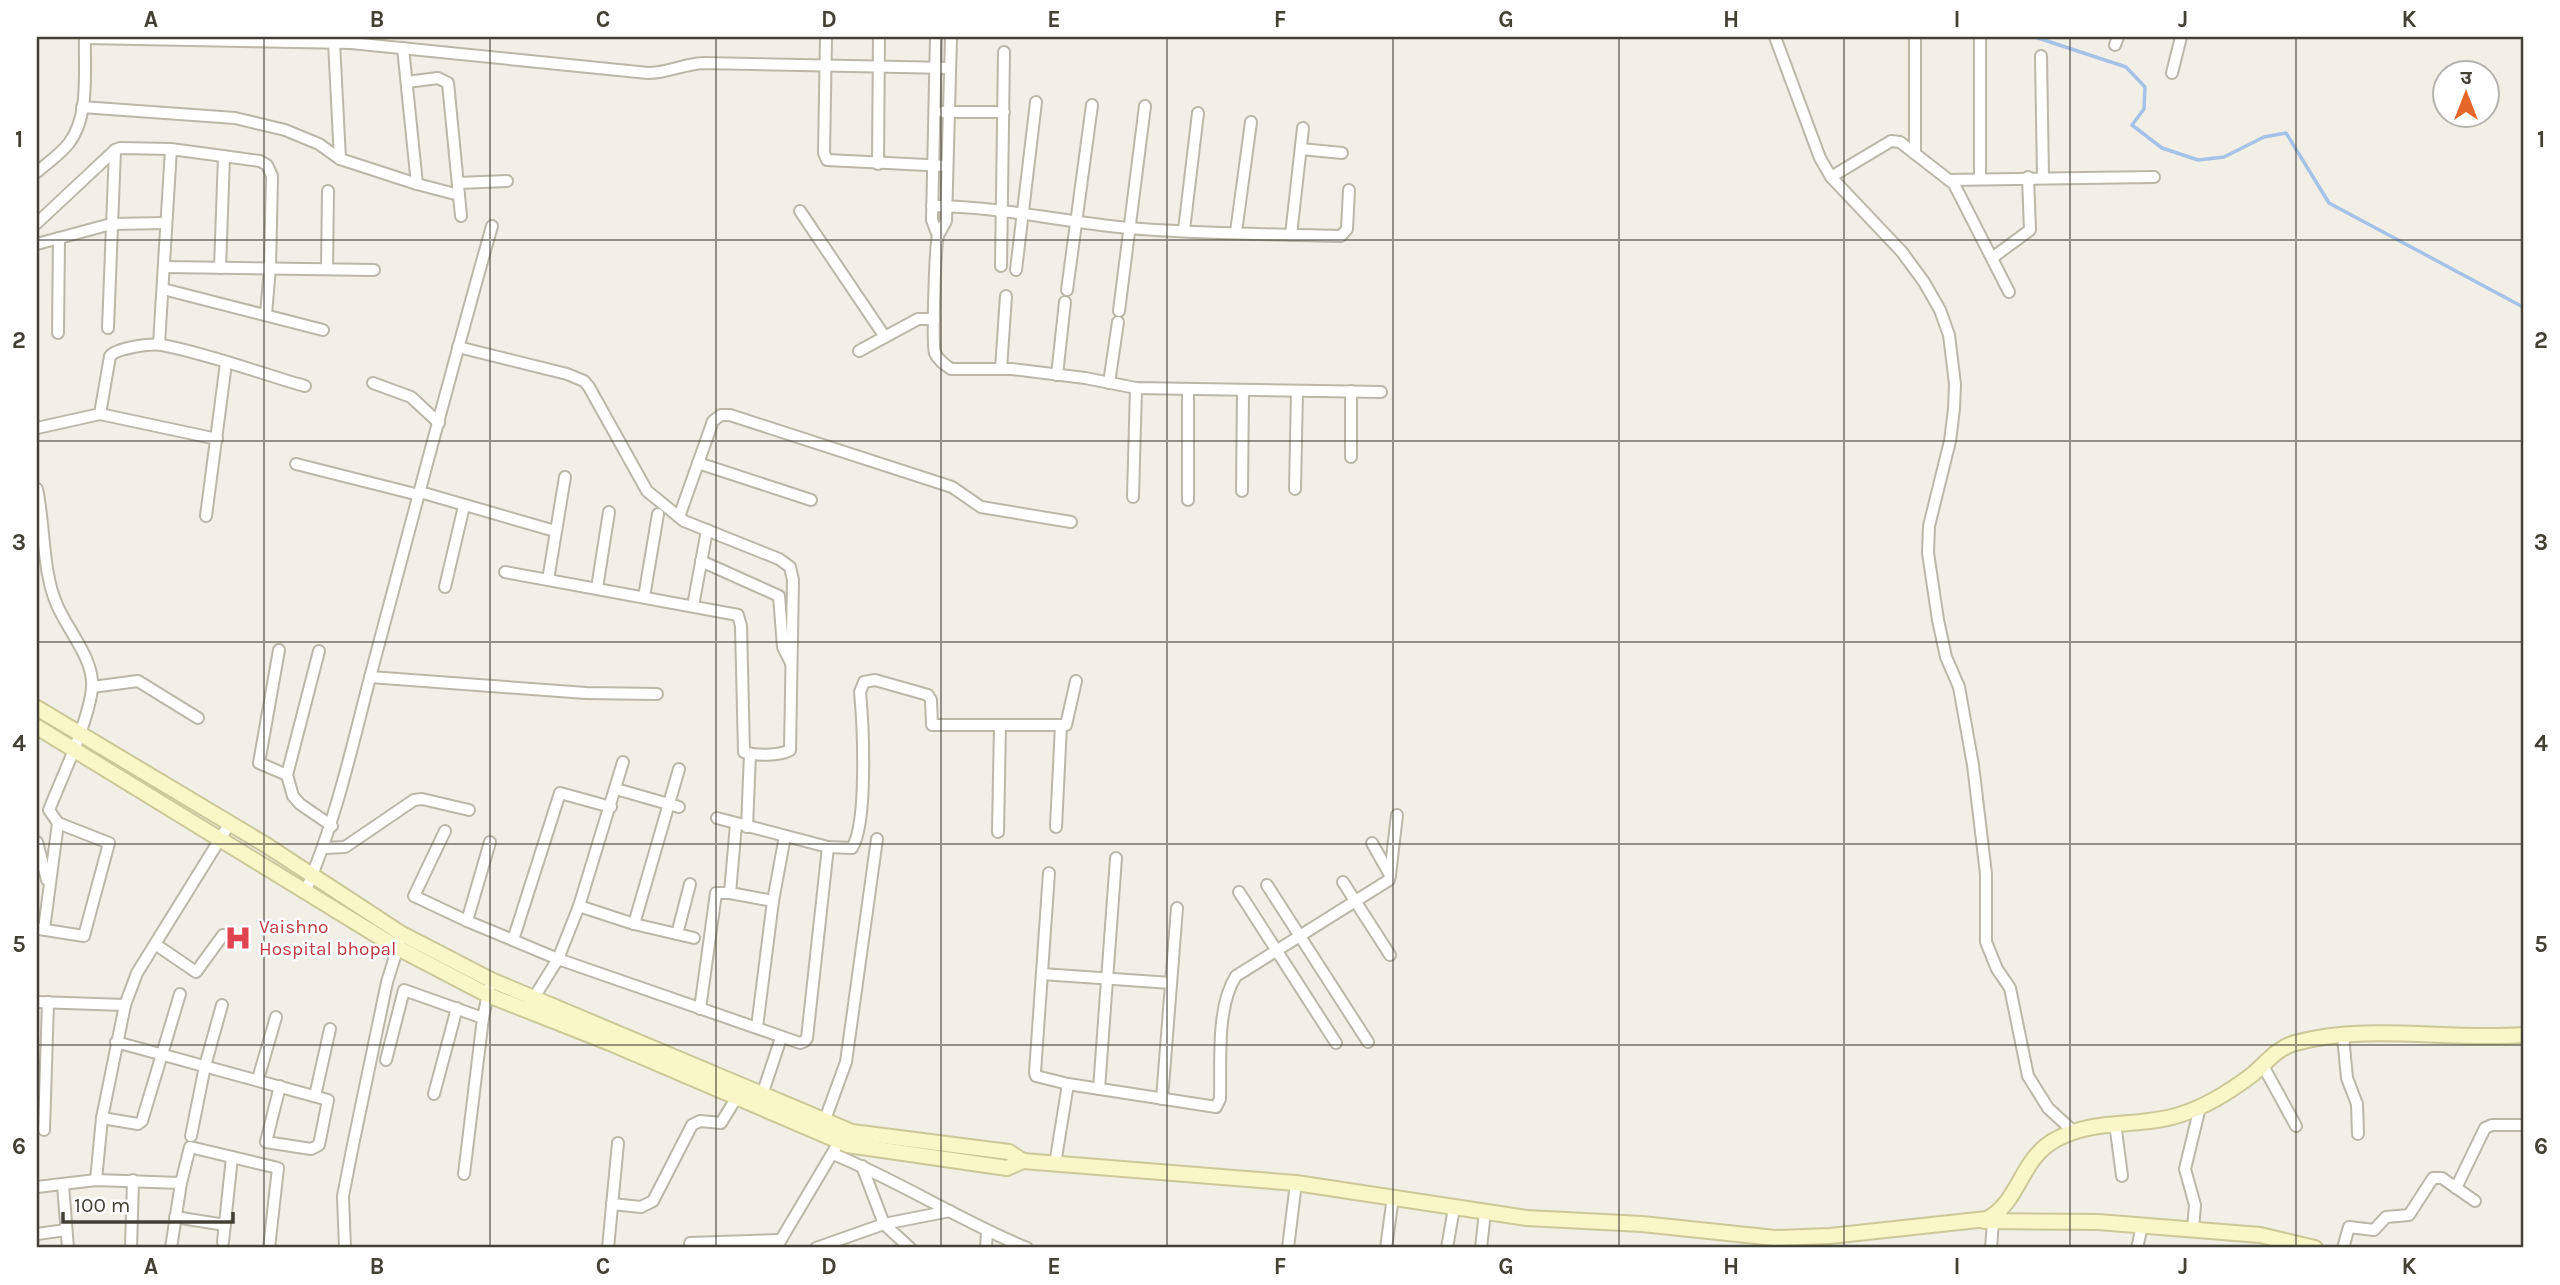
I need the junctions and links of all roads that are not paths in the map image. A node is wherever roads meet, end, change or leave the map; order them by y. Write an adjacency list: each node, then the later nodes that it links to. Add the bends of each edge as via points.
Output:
1 (85, 37): 10 (street); 24 (street)
2 (826, 37): 15 (street)
3 (879, 37): 16 (street)
4 (936, 37): 17 (street)
5 (951, 37): 18 (street)
6 (1775, 37): 42 (street)
7 (1915, 37): 35 (street)
8 (1980, 37): 46 (street)
9 (2180, 37): 19 (street)
10 (255, 39): 11 (street)
11 (334, 42): 12 (street); 37 (street)
12 (403, 48): 15 (street, via 648,73 703,63); 20 (street)
13 (1004, 52): 26 (street)
14 (2041, 56): 44 (street)
15 (825, 66): 16 (street); 38 (street, via 825,159)
16 (878, 67): 17 (street); 38 (street)
17 (935, 68): 18 (street); 25 (street)
18 (950, 68): 27 (street)
19 (2172, 74)
20 (407, 82): 49 (street); 50 (street, via 438,78 448,83)
21 (1036, 102): 57 (street)
22 (1092, 105): 59 (street)
23 (1145, 106): 64 (street)
24 (82, 107): 37 (street, via 258,122 306,138); 41 (street, via 69,145)
25 (934, 111): 27 (street); 39 (street)
26 (1003, 111): 27 (street); 55 (street)
27 (949, 112): 40 (street)
28 (1198, 113): 65 (street)
29 (1251, 122): 66 (street)
30 (1303, 128): 32 (street)
31 (171, 149): 33 (street); 36 (street); 61 (street)
32 (1301, 149): 34 (street); 67 (street)
33 (115, 150): 60 (street); 62 (street)
34 (1342, 153)
35 (1915, 154): 42 (street, via 1891,141); 47 (street)
36 (224, 156): 74 (street); 75 (street, via 251,158 270,169)
37 (340, 159): 49 (street)
38 (878, 164): 39 (street)
39 (933, 165): 40 (street); 53 (street)
40 (947, 166): 54 (street)
41 (37, 172)
42 (1831, 177): 247 (street, via 1902,252 1940,310 1949,335 1954,409 1929,526 1928,553 1941,637 1959,687 1973,765 1986,874 1986,942 2010,988 2028,1076 2048,1108)
43 (2028, 177): 44 (street); 46 (street); 71 (street, via 2030,230)
44 (2043, 177): 45 (street)
45 (2154, 177)
46 (1980, 179): 47 (street)
47 (1949, 180): 71 (street)
48 (507, 181): 50 (street)
49 (417, 184): 50 (street)
50 (459, 189): 58 (street)
51 (1349, 190): 67 (street, via 1347,229 1341,236)
52 (328, 191): 76 (street)
53 (932, 206): 54 (street); 68 (street)
54 (946, 206): 55 (street); 68 (street, via 946,220)
55 (1002, 210): 57 (street); 72 (street)
56 (800, 211): 89 (street)
57 (1023, 215): 59 (street); 78 (street)
58 (461, 216)
59 (1076, 222): 64 (street); 80 (street)
60 (37, 223)
61 (166, 223): 62 (street); 73 (street)
62 (111, 225): 69 (street); 86 (street)
63 (492, 226): 91 (street)
64 (1129, 228): 65 (street); 97 (street)
65 (1184, 230): 66 (street)
66 (1236, 232): 67 (street)
67 (1291, 235)
68 (938, 236): 85 (street)
69 (59, 238): 70 (street); 88 (street)
70 (37, 244)
71 (1992, 258): 81 (street)
72 (1001, 266)
73 (164, 267): 74 (street); 79 (street)
74 (220, 268): 75 (street)
75 (270, 268): 76 (street); 84 (street)
76 (327, 269): 77 (street)
77 (374, 270)
78 (1016, 270)
79 (163, 289): 84 (street); 90 (street)
80 (1067, 290)
81 (2009, 292)
82 (1006, 296): 94 (street)
83 (1066, 302): 95 (street)
84 (266, 314): 87 (street)
85 (934, 319): 89 (street, via 918,319); 94 (street, via 934,345 942,363 951,369)
86 (108, 328)
87 (323, 330)
88 (58, 333)
89 (885, 337): 92 (street)
90 (159, 344): 93 (street); 105 (street, via 114,351)
91 (458, 347): 106 (street); 125 (street, via 583,381 642,485)
92 (859, 351)
93 (226, 363): 98 (street); 108 (street)
94 (1001, 369): 95 (street)
95 (1057, 375): 97 (street)
96 (373, 383): 106 (street, via 411,397)
97 (1110, 383): 99 (street)
98 (305, 386)
99 (1136, 388): 100 (street); 117 (street)
100 (1188, 389): 101 (street); 119 (street)
101 (1243, 390): 102 (street); 115 (street)
102 (1297, 391): 103 (street); 114 (street)
103 (1352, 391): 104 (street); 109 (street)
104 (1381, 392)
105 (100, 414): 107 (street); 108 (street)
106 (439, 423): 116 (street)
107 (37, 428)
108 (217, 439): 124 (street)
109 (1352, 457)
110 (698, 463): 118 (street); 125 (street); 126 (street, via 715,417 730,415 953,486 981,507)
111 (296, 464): 116 (street)
112 (565, 477): 128 (street)
113 (37, 489): 122 (street)
114 (1295, 489)
115 (1242, 491)
116 (419, 494): 120 (street); 139 (street)
117 (1133, 496)
118 (811, 500)
119 (1188, 500)
120 (464, 506): 128 (street); 132 (street)
121 (609, 512): 133 (street)
122 (40, 514): 141 (street, via 50,585 90,668)
123 (658, 514): 134 (street)
124 (206, 516)
125 (679, 517): 127 (street)
126 (1070, 522)
127 (707, 530): 129 (street); 138 (street, via 790,567)
128 (555, 531): 131 (street)
129 (701, 561): 135 (street); 138 (street, via 779,596 783,647)
130 (505, 572): 131 (street)
131 (548, 580): 133 (street)
132 (445, 587)
133 (597, 589): 134 (street)
134 (644, 597): 135 (street)
135 (693, 606): 150 (street, via 733,613 740,619 743,748)
136 (279, 650): 153 (street, via 259,763)
137 (319, 652): 153 (street)
138 (792, 663): 150 (street, via 790,750)
139 (370, 677): 142 (street); 165 (street)
140 (1076, 681): 146 (street, via 1066,725)
141 (92, 687): 144 (street, via 138,681); 148 (street)
142 (657, 694)
143 (37, 708): 148 (street)
144 (198, 718)
145 (1000, 725): 146 (street); 168 (street); 175 (street, via 932,725 928,695 874,680 864,682 856,838 852,848)
146 (1061, 725): 166 (street)
147 (37, 727): 149 (street)
148 (78, 733): 149 (street); 163 (street)
149 (72, 749): 157 (street); 170 (street)
150 (750, 754): 164 (street)
151 (623, 762): 154 (street)
152 (679, 769): 155 (street)
153 (287, 775): 165 (street, via 300,804)
154 (615, 789): 155 (street); 156 (street)
155 (674, 805): 193 (street)
156 (611, 807): 190 (street); 200 (street, via 560,793)
157 (48, 810): 160 (street); 162 (street)
158 (469, 810): 176 (street, via 414,800 345,847)
159 (1397, 815): 180 (street)
160 (37, 816)
161 (717, 818): 164 (street)
162 (58, 823): 184 (street); 194 (street, via 109,843 84,936)
163 (230, 823): 170 (street); 179 (street)
164 (741, 825): 169 (street); 187 (street)
165 (332, 826): 176 (street)
166 (1056, 827)
167 (445, 831): 192 (street, via 414,895)
168 (998, 832)
169 (785, 836): 175 (street); 188 (street)
170 (221, 838): 185 (street); 201 (street)
171 (877, 839): 245 (street, via 846,1062)
172 (37, 842): 184 (street)
173 (490, 842): 192 (street)
174 (1372, 843): 180 (street)
175 (828, 847): 223 (street, via 807,1038 800,1043)
176 (324, 848): 179 (street)
177 (1116, 858): 206 (street)
178 (1049, 873): 205 (street)
179 (313, 874): 185 (street); 199 (street)
180 (1390, 875): 189 (street)
181 (1343, 883): 189 (street)
182 (690, 884): 195 (street)
183 (1267, 885): 197 (street)
184 (49, 887): 194 (street)
185 (306, 890): 199 (street)
186 (1239, 892): 202 (street)
187 (730, 893): 188 (street); 216 (street, via 716,893)
188 (773, 901): 219 (street)
189 (1357, 902): 197 (street); 203 (street)
190 (579, 906): 193 (street); 204 (street)
191 (1177, 908): 208 (street)
192 (467, 921): 200 (street)
193 (634, 924): 195 (street)
194 (40, 929)
195 (677, 934): 198 (street)
196 (223, 935): 201 (street, via 196,972)
197 (1301, 936): 202 (street); 225 (street)
198 (694, 938)
199 (399, 940): 207 (street); 210 (street); 289 (street, via 343,1196)
200 (513, 940): 204 (street)
201 (155, 944): 213 (street)
202 (1277, 950): 226 (street); 238 (street, via 1236,976 1231,985 1224,1008 1219,1105)
203 (1390, 955)
204 (558, 958): 212 (street); 216 (street)
205 (1042, 974): 206 (street); 232 (street, via 1034,1072 1040,1079)
206 (1108, 979): 208 (street); 234 (street)
207 (491, 980): 210 (street); 212 (street)
208 (1171, 983): 238 (street)
209 (180, 993): 227 (street)
210 (488, 995): 212 (street); 218 (street)
211 (42, 1002): 213 (street); 246 (street)
212 (531, 1004): 235 (street)
213 (125, 1005): 224 (street)
214 (222, 1005): 230 (street)
215 (457, 1008): 218 (street); 228 (street, via 404,990); 236 (street)
216 (700, 1009): 219 (street)
217 (276, 1017): 231 (street)
218 (483, 1017): 255 (street)
219 (757, 1027): 223 (street)
220 (330, 1029): 237 (street)
221 (2343, 1035): 222 (street); 229 (street, via 2296,1043); 248 (street, via 2347,1078 2357,1104)
222 (2523, 1035)
223 (781, 1038): 239 (street)
224 (116, 1042): 227 (street); 241 (street)
225 (1368, 1042)
226 (1336, 1043)
227 (160, 1053): 230 (street); 241 (street, via 142,1121)
228 (386, 1060)
229 (2262, 1064): 240 (street); 244 (street)
230 (205, 1066): 231 (street); 249 (street)
231 (258, 1079): 233 (street)
232 (1068, 1084): 234 (street); 253 (street)
233 (280, 1086): 237 (street); 237 (street, via 266,1142 311,1149 319,1145 328,1100)
234 (1099, 1089): 238 (street)
235 (740, 1092): 239 (street); 266 (street, via 721,1123 699,1121 692,1125 650,1205)
236 (434, 1094)
237 (315, 1096)
238 (1162, 1099)
239 (760, 1100): 245 (street)
240 (2200, 1107): 242 (street, via 2161,1120); 277 (street, via 2185,1169 2195,1205)
241 (102, 1118): 257 (street)
242 (2115, 1123): 247 (street); 256 (street)
243 (2523, 1125): 263 (street, via 2486,1128)
244 (2295, 1126)
245 (822, 1128): 250 (street)
246 (44, 1130)
247 (2073, 1131): 271 (street, via 2053,1141 2029,1163 2007,1205 1987,1219)
248 (2358, 1134)
249 (191, 1136)
250 (838, 1141): 253 (street, via 1007,1168 1023,1161); 254 (street); 283 (street)
251 (618, 1143): 266 (street)
252 (232, 1157): 259 (street, via 190,1147); 274 (street); 288 (street, via 275,1166 279,1171)
253 (1055, 1164): 260 (street)
254 (862, 1166): 268 (street); 273 (street)
255 (464, 1174)
256 (2122, 1176)
257 (96, 1180): 258 (street); 261 (street)
258 (132, 1180): 259 (street); 286 (street)
259 (181, 1183): 270 (street)
260 (1296, 1183): 264 (street); 295 (street)
261 (63, 1185): 262 (street); 276 (street)
262 (37, 1187)
263 (2456, 1188): 265 (street); 303 (street, via 2442,1178 2433,1178 2409,1215 2386,1217 2374,1230 2349,1227)
264 (1393, 1197): 267 (street); 296 (street)
265 (2474, 1201)
266 (612, 1204): 290 (street)
267 (1454, 1208): 269 (street); 297 (street)
268 (950, 1211): 273 (street); 278 (street)
269 (1485, 1212): 280 (street, via 1775,1238); 298 (street)
270 (176, 1217): 274 (street); 287 (street)
271 (1972, 1221): 272 (street); 280 (street)
272 (1993, 1222): 275 (street); 300 (street)
273 (884, 1224): 291 (street); 292 (street)
274 (225, 1225): 281 (street)
275 (2142, 1226): 277 (street); 301 (street)
276 (66, 1230): 279 (street); 285 (street)
277 (2193, 1230): 284 (street, via 2260,1235)
278 (987, 1232): 293 (street); 294 (street)
279 (37, 1234)
280 (1830, 1236): 299 (street)
281 (223, 1242)
282 (690, 1243): 283 (street)
283 (779, 1244)
284 (2293, 1245): 302 (street)
285 (68, 1248)
286 (131, 1248)
287 (171, 1248)
288 (269, 1248)
289 (345, 1248)
290 (608, 1248)
291 (816, 1248)
292 (910, 1248)
293 (986, 1248)
294 (1027, 1248)
295 (1289, 1248)
296 (1386, 1248)
297 (1447, 1248)
298 (1481, 1248)
299 (1820, 1248)
300 (1991, 1248)
301 (2137, 1248)
302 (2315, 1248)
303 (2343, 1248)

